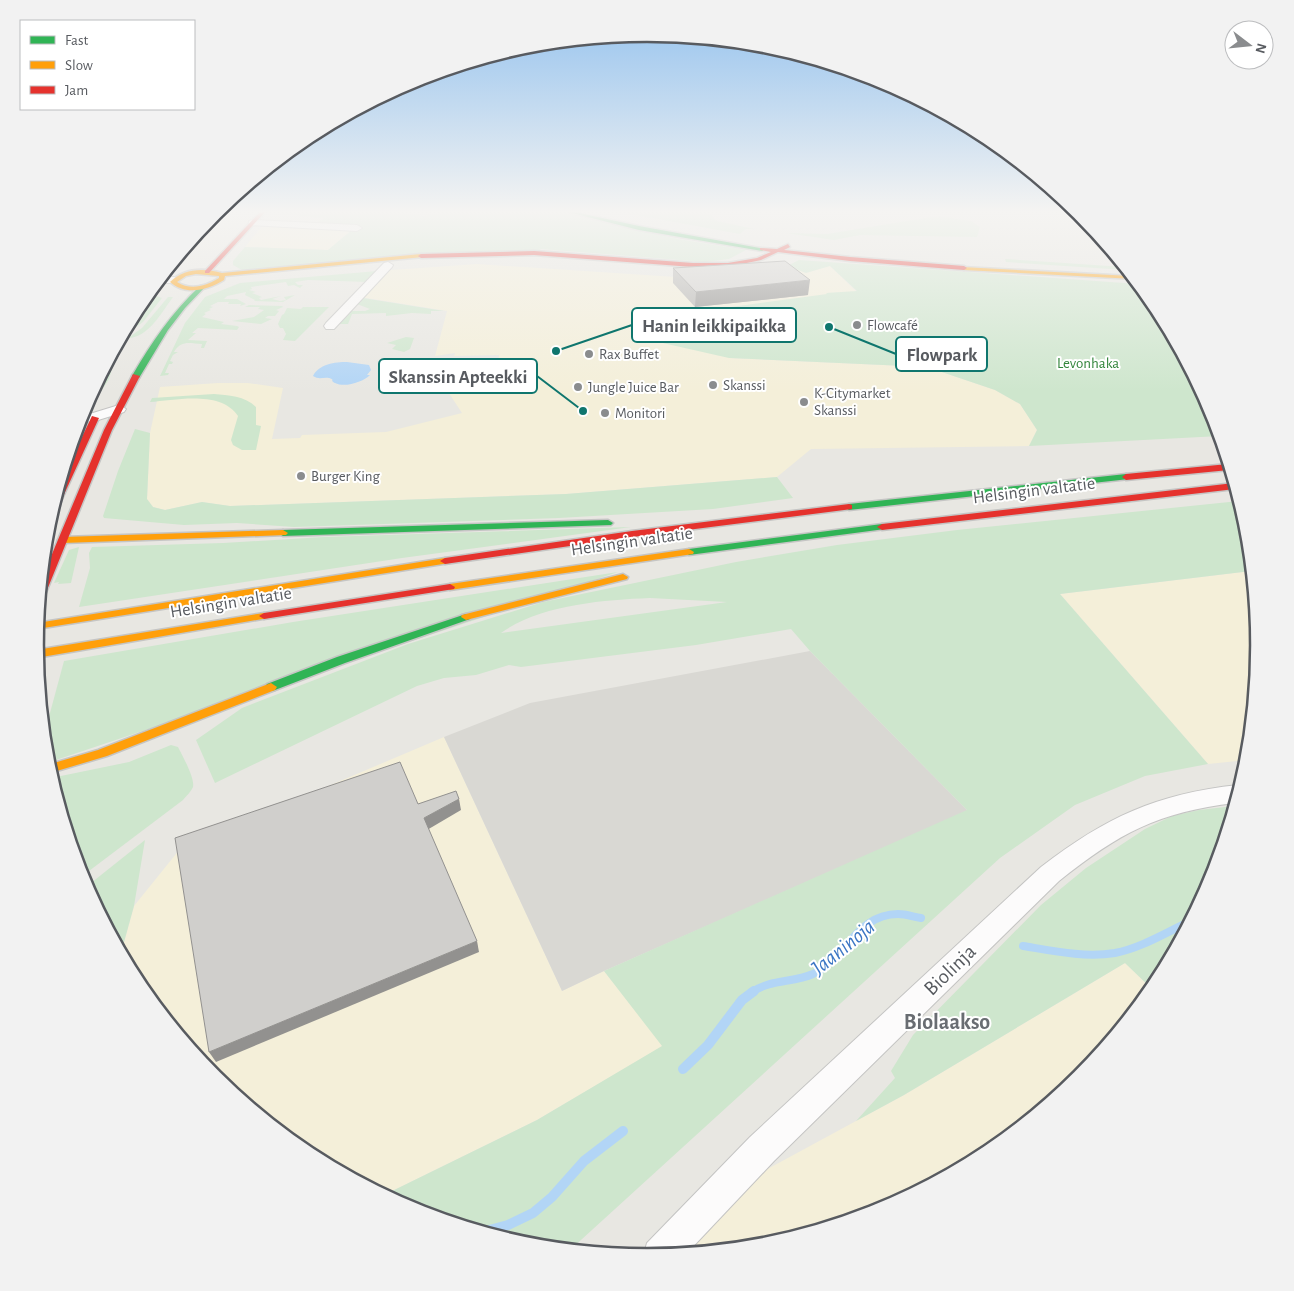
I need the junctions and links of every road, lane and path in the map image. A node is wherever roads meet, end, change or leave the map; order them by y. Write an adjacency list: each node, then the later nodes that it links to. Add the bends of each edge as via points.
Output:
1 (205, 272): 10 (main road, via 187,274)
2 (207, 272): 8 (main road)
3 (279, 272): 8 (main road)
4 (301, 272): 8 (main road)
5 (381, 272): 12 (street)
6 (1047, 272): 7 (main road)
7 (1125, 277)
8 (220, 279): 11 (main road)
9 (166, 282): 10 (street)
10 (178, 284): 11 (main road); 13 (main road)
11 (202, 287): 16 (main road, via 186,301 147,357)
12 (330, 326)
13 (145, 339)
14 (98, 411): 15 (street); 16 (street); 18 (main road)
15 (90, 414)
16 (116, 415): 21 (main road)
17 (1222, 467): 20 (main road, Helsingin valtatie)
18 (71, 469)
19 (1228, 487): 23 (main road, Helsingin valtatie)
20 (734, 522): 21 (main road); 27 (main road, Helsingin valtatie, via 403,568)
21 (63, 540): 22 (main road); 26 (main road)
22 (54, 541)
23 (748, 544): 24 (main road); 28 (main road, Helsingin valtatie, via 408,593)
24 (656, 568)
25 (638, 573): 29 (main road, via 458,619 305,674 102,754)
26 (48, 575)
27 (45, 625)
28 (44, 653)
29 (57, 767)
30 (1231, 795): 31 (street, Biolinja, via 1163,806 1137,816 1082,848 1050,874 762,1149)
31 (668, 1247)

